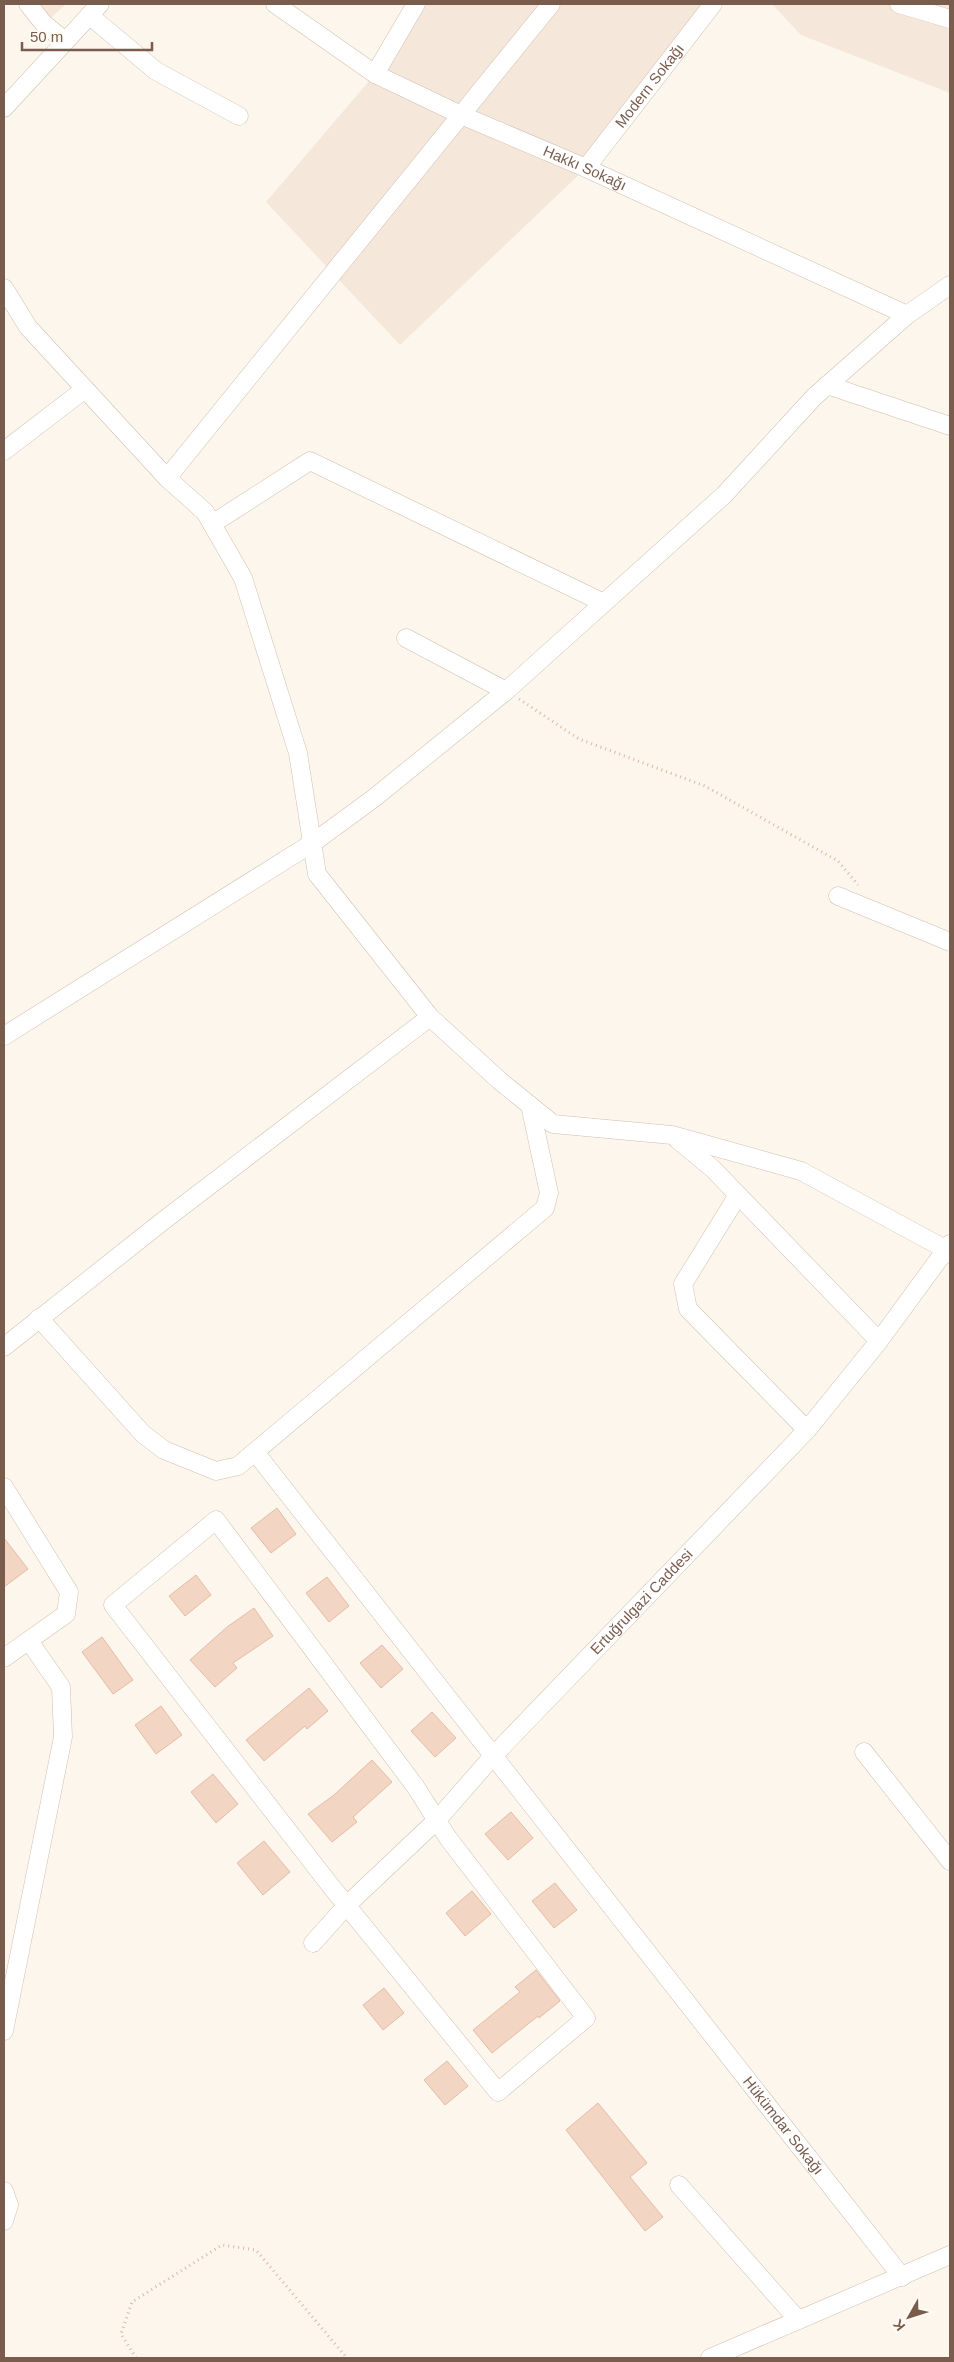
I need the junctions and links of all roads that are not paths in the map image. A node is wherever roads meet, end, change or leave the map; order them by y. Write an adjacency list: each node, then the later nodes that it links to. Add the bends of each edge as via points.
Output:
1 (28, 4): 9 (street, via 44,24)
2 (275, 4): 10 (street, Hakkı Sokağı)
3 (416, 4): 10 (street)
4 (551, 4): 12 (street)
5 (713, 4): 14 (street, Modern Sokağı)
6 (900, 4): 8 (street)
7 (94, 10): 9 (street); 13 (street, via 156,71)
8 (950, 19)
9 (65, 41): 11 (street)
10 (375, 74): 12 (street, Hakkı Sokağı)
11 (4, 108)
12 (461, 115): 14 (street, Hakkı Sokağı); 22 (street)
13 (239, 116)
14 (586, 168): 17 (street, Hakkı Sokağı)
15 (4, 288): 19 (street, via 28,327)
16 (946, 292): 17 (street)
17 (907, 315): 18 (street)
18 (827, 385): 20 (street); 24 (street, via 724,495)
19 (85, 389): 21 (street); 22 (street)
20 (950, 426)
21 (4, 451)
22 (167, 478): 23 (street, via 205,512)
23 (212, 524): 24 (street, via 310,461); 27 (street, via 243,578 298,753)
24 (604, 603): 26 (street)
25 (406, 638): 26 (street)
26 (506, 691): 27 (street, via 374,798)
27 (314, 842): 30 (street, via 317,874); 31 (street)
28 (838, 896): 29 (street)
29 (950, 942)
30 (430, 1017): 32 (street); 36 (street)
31 (4, 1036)
32 (530, 1105): 33 (street, via 553,1124); 40 (street, via 549,1193 545,1208)
33 (672, 1135): 34 (street); 35 (street, via 801,1171)
34 (738, 1195): 37 (street); 39 (street, via 683,1284 688,1310)
35 (949, 1249): 37 (street, Ertuğrulgazi Caddesi)
36 (39, 1318): 38 (street); 40 (street, via 143,1434 164,1450 216,1471 238,1466)
37 (879, 1341): 39 (street, Ertuğrulgazi Caddesi)
38 (4, 1346)
39 (807, 1430): 45 (street, Ertuğrulgazi Caddesi)
40 (255, 1452): 45 (street, Hükümdar Sokağı)
41 (4, 1487): 42 (street, via 69,1592 66,1614)
42 (29, 1641): 43 (street); 50 (street, via 61,1687 64,1737)
43 (4, 1658)
44 (864, 1752): 47 (street)
45 (493, 1756): 46 (street, Ertuğrulgazi Caddesi); 55 (street, Hükümdar Sokağı)
46 (437, 1820): 48 (street, Ertuğrulgazi Caddesi); 48 (street, via 586,2018 498,2092); 48 (street, via 216,1520 113,1605)
47 (950, 1861)
48 (347, 1905): 49 (street, Ertuğrulgazi Caddesi)
49 (314, 1943)
50 (4, 2031)
51 (679, 2185): 56 (street)
52 (4, 2191): 53 (street, via 9,2205)
53 (4, 2221)
54 (950, 2255): 55 (street)
55 (902, 2277): 56 (street)
56 (798, 2320): 57 (street)
57 (710, 2358)

